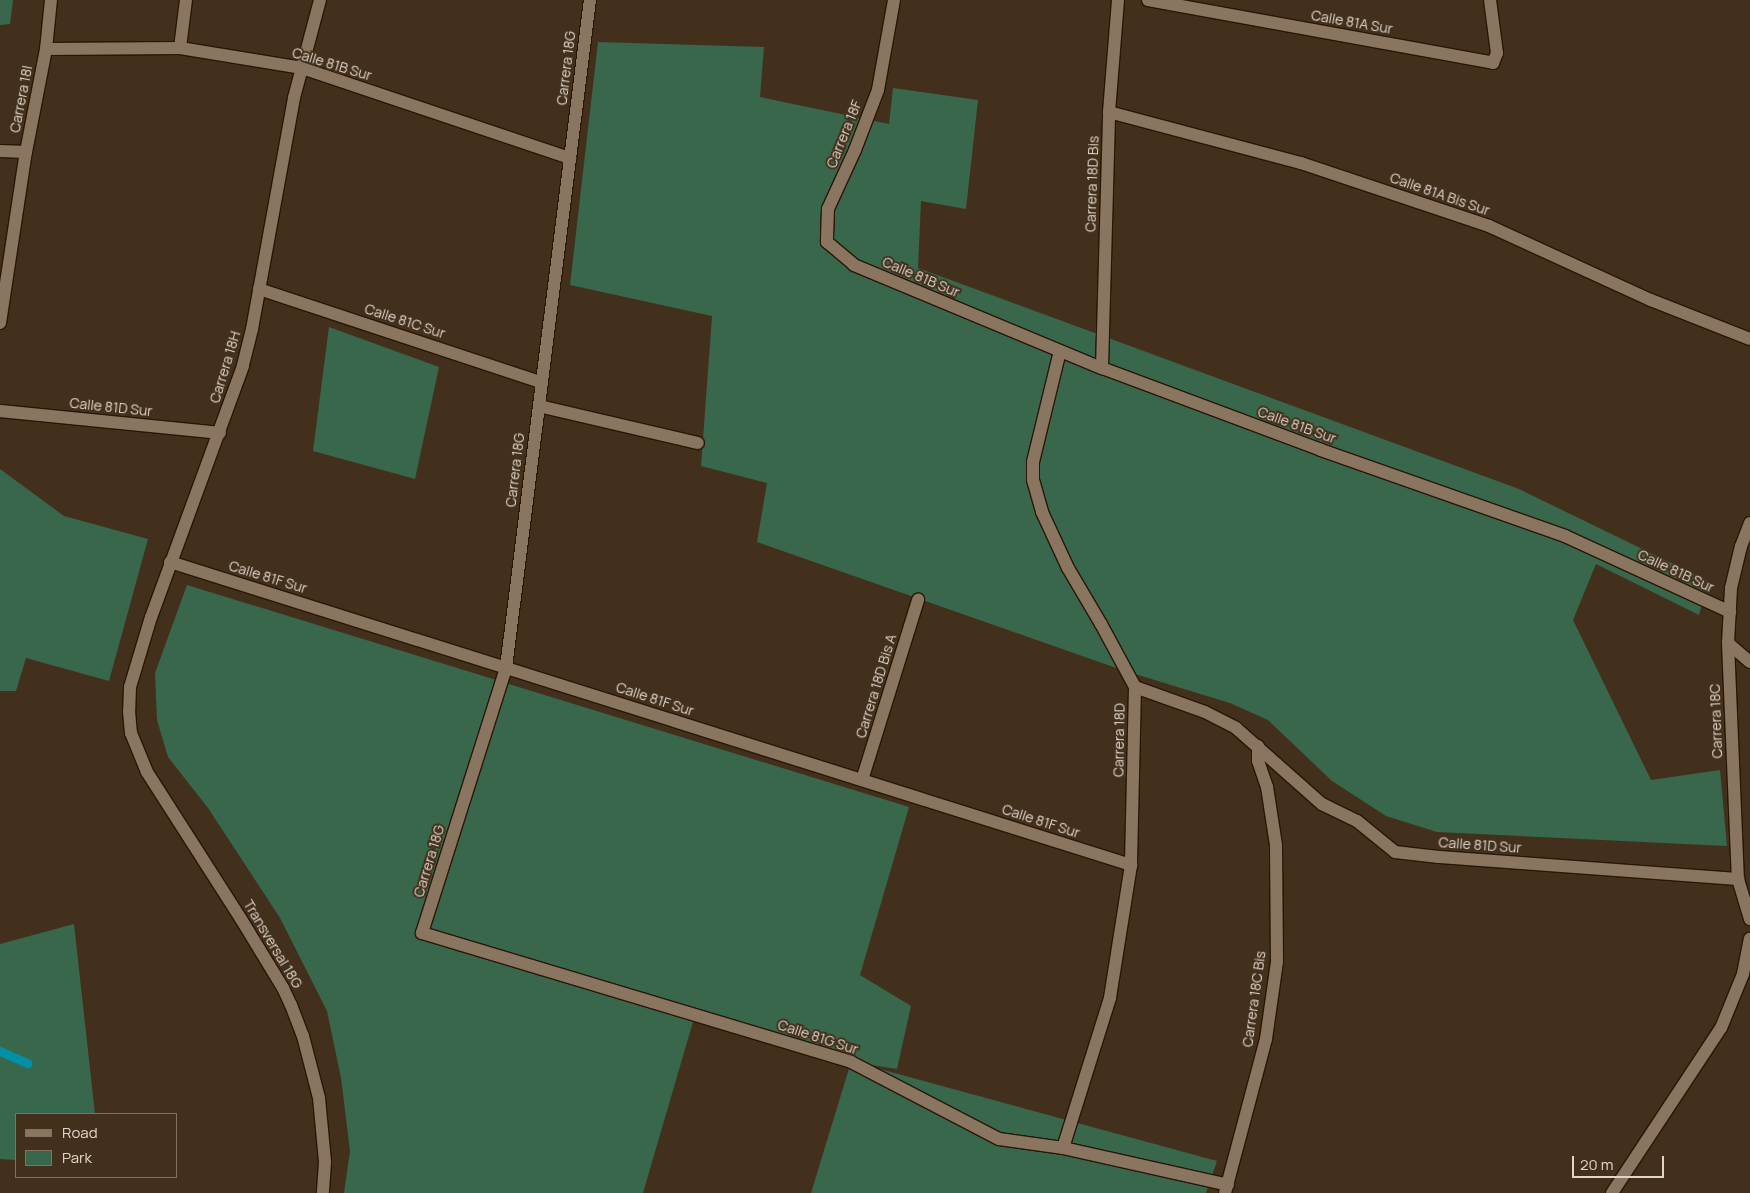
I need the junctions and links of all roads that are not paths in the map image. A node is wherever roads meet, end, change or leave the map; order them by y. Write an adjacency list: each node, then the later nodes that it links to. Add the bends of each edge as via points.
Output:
1 (52, 0): 10 (street, Carrera 18I)
2 (186, 0): 9 (street)
3 (320, 0): 11 (street, Carrera 18H)
4 (590, 0): 15 (street, Carrera 18G)
5 (894, 0): 16 (street, Carrera 18F, via 878,90 828,209 827,242)
6 (1118, 0): 12 (street, Carrera 18D Bis)
7 (1148, 0): 8 (street, Calle 81A Sur, via 1493,63 1497,53)
8 (1490, 0)
9 (180, 48): 10 (street, Calle 81B Sur); 11 (street, Calle 81B Sur)
10 (46, 49): 14 (street, Carrera 18I)
11 (302, 68): 15 (street, Calle 81B Sur); 17 (street, Carrera 18H)
12 (1109, 112): 19 (street, Calle 81A Bis Sur, via 1301,163 1489,226 1651,300); 21 (street, Carrera 18D Bis)
13 (0, 151): 14 (street)
14 (26, 152): 18 (street, Carrera 18I)
15 (570, 158): 22 (street, Carrera 18G)
16 (854, 265): 20 (street, Calle 81B Sur)
17 (259, 290): 22 (street, Calle 81C Sur); 25 (street, Carrera 18H, via 243,366)
18 (0, 323)
19 (1750, 339)
20 (1060, 351): 21 (street, Calle 81B Sur); 34 (street, Carrera 18D, via 1032,462 1033,480 1042,512 1068,568)
21 (1102, 368): 30 (street, Calle 81B Sur, via 1565,536)
22 (542, 382): 23 (street, Carrera 18G)
23 (539, 406): 26 (street); 33 (street, Carrera 18G)
24 (0, 411): 25 (street, Calle 81D Sur)
25 (220, 433): 28 (street, Carrera 18H)
26 (698, 443)
27 (1750, 523): 30 (street, Carrera 18C, via 1731,588)
28 (170, 562): 33 (street, Calle 81F Sur); 35 (street, Carrera 18H, via 130,687)
29 (918, 600): 37 (street, Carrera 18D Bis A)
30 (1730, 612): 31 (street, Carrera 18C)
31 (1728, 643): 32 (street); 39 (street, Carrera 18C)
32 (1750, 662)
33 (506, 668): 37 (street, Calle 81F Sur); 41 (street, Carrera 18G)
34 (1135, 687): 36 (street, Calle 81D Sur, via 1205,712 1236,728); 38 (street, Carrera 18D)
35 (131, 733): 45 (street, Transversal 18G, via 152,780 241,919 291,1005 319,1098 325,1162)
36 (1258, 746): 39 (street, Calle 81D Sur, via 1322,804 1357,821 1395,852); 44 (street, Carrera 18C Bis, via 1258,761 1267,787 1276,845 1277,962 1266,1039)
37 (862, 780): 38 (street, Calle 81F Sur)
38 (1131, 865): 43 (street, Carrera 18D, via 1110,998)
39 (1738, 880): 40 (street, Carrera 18C)
40 (1750, 919)
41 (422, 933): 43 (street, Calle 81G Sur, via 851,1062 999,1139)
42 (1750, 938): 46 (street, via 1743,974 1722,1028)
43 (1063, 1148): 44 (street, Calle 81G Sur)
44 (1226, 1189)
45 (323, 1193)
46 (1612, 1193)

